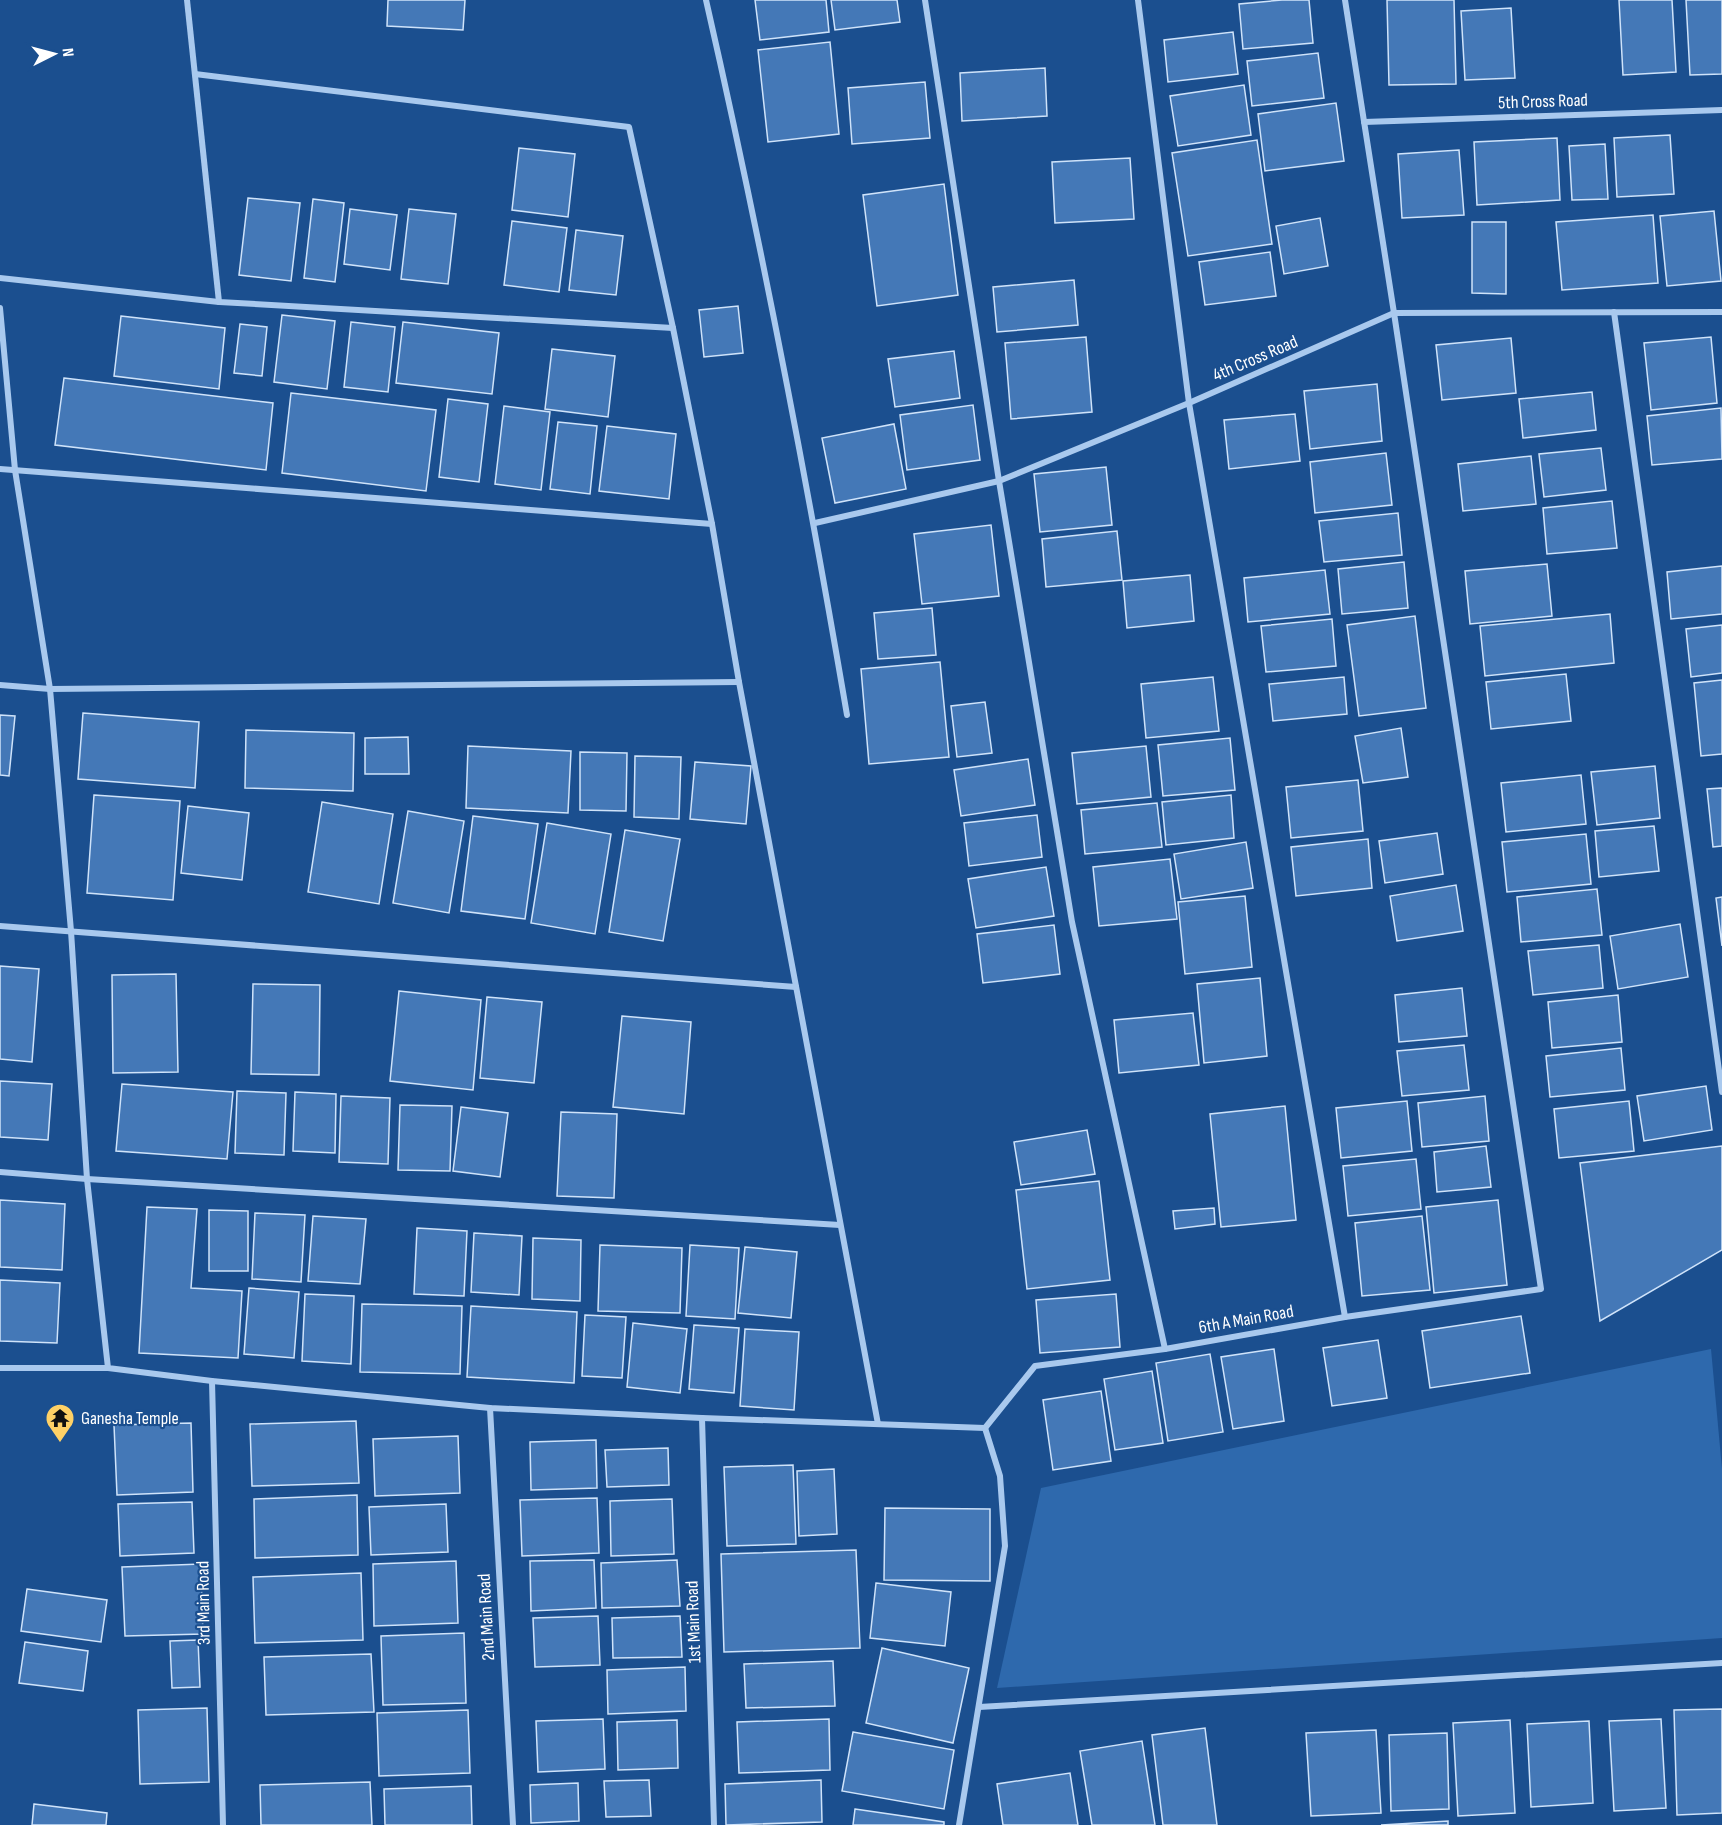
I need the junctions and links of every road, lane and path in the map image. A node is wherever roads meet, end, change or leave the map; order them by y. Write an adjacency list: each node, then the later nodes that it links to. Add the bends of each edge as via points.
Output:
1 (187, 0): 6 (street)
2 (706, 0): 20 (street)
3 (925, 0): 19 (street)
4 (1138, 0): 16 (street)
5 (1345, 0): 8 (street)
6 (195, 74): 10 (street); 15 (street, via 629,127)
7 (1722, 110): 8 (street, 5th Cross Road)
8 (1364, 122): 14 (street)
9 (0, 278): 10 (street)
10 (219, 302): 15 (street)
11 (0, 308): 18 (street)
12 (1614, 312): 13 (street, 4th Cross Road); 14 (street, 4th Cross Road); 29 (street)
13 (1722, 312)
14 (1394, 313): 16 (street, 4th Cross Road); 33 (street, 6th A Main Road, via 1541,1289)
15 (673, 328): 21 (street)
16 (1189, 403): 19 (street, 4th Cross Road); 33 (street)
17 (0, 469): 18 (street)
18 (15, 470): 21 (street); 24 (street)
19 (999, 481): 20 (street, 4th Cross Road); 34 (street, via 1072,922)
20 (814, 523): 25 (street)
21 (712, 524): 22 (street)
22 (739, 682): 24 (street); 28 (street)
23 (0, 685): 24 (street)
24 (50, 689): 27 (street)
25 (847, 715)
26 (0, 926): 27 (street)
27 (70, 932): 28 (street); 31 (street)
28 (796, 987): 32 (street)
29 (1722, 1092)
30 (0, 1172): 31 (street)
31 (87, 1179): 32 (street); 36 (street)
32 (840, 1225): 40 (street)
33 (1345, 1317): 34 (street, 6th A Main Road)
34 (1165, 1349): 41 (street, 6th A Main Road, via 1035,1366)
35 (0, 1368): 36 (street)
36 (108, 1368): 37 (street)
37 (212, 1381): 38 (street); 44 (street, 3rd Main Road)
38 (490, 1408): 39 (street); 45 (street, 2nd Main Road)
39 (702, 1418): 40 (street); 46 (street, 1st Main Road)
40 (878, 1424): 41 (street)
41 (985, 1428): 43 (street, via 1000,1476 1005,1546)
42 (1722, 1663): 43 (street)
43 (979, 1707): 47 (street)
44 (223, 1825)
45 (513, 1825)
46 (714, 1825)
47 (959, 1825)

